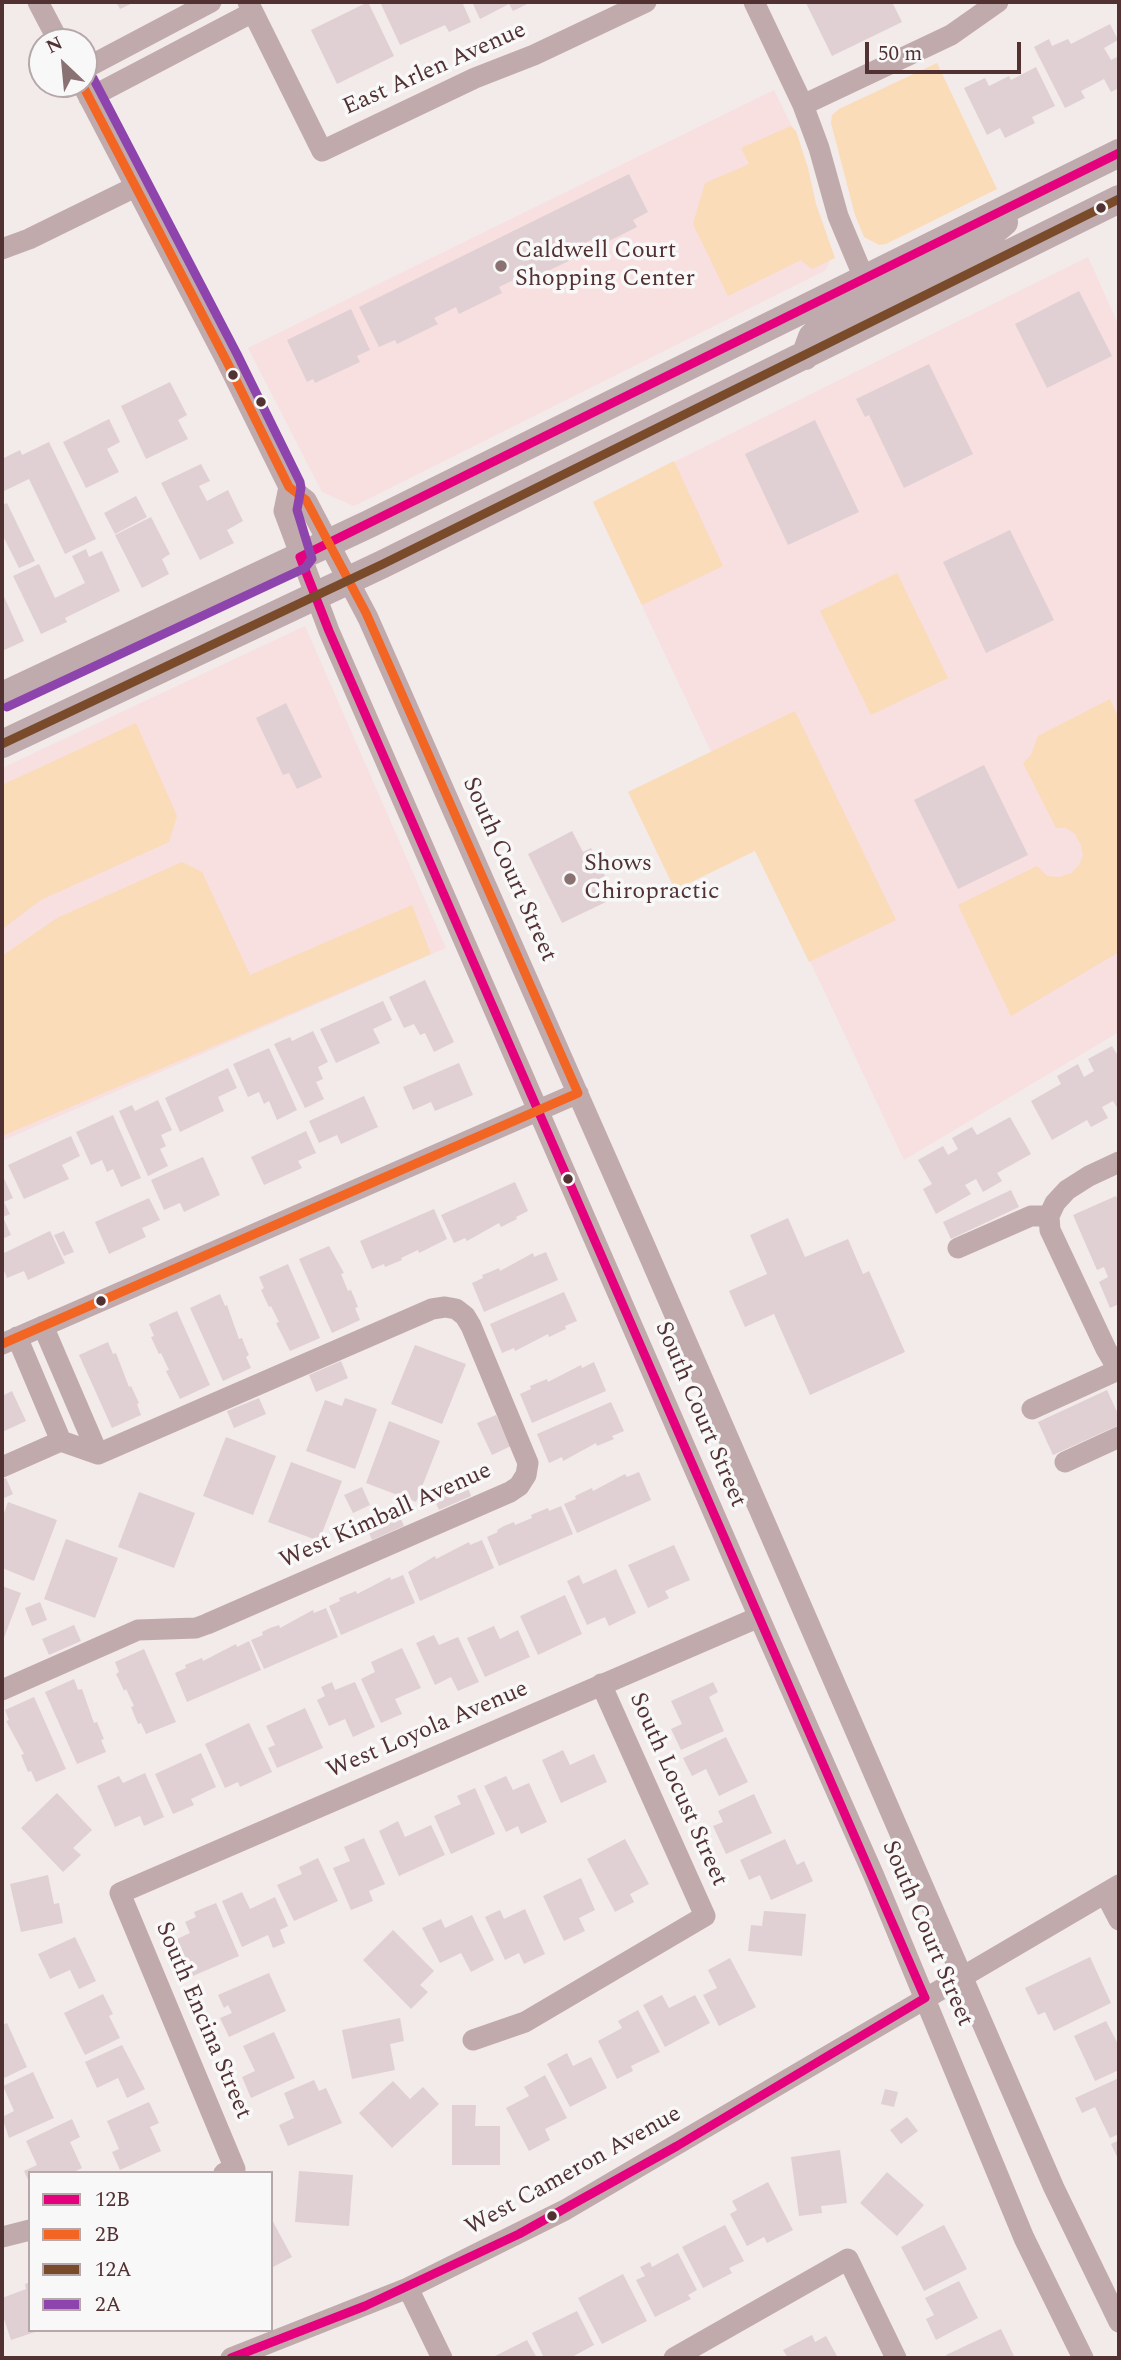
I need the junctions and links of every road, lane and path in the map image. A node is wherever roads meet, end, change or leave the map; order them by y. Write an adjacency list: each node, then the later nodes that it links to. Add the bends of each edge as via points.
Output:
1 (38, 2): 7 (street)
2 (211, 2): 8 (street)
3 (646, 2): 6 (street, East Arlen Avenue, via 321,151)
4 (754, 2): 11 (street)
5 (998, 2): 11 (street, via 951,35)
6 (251, 7): 9 (street)
7 (52, 28)
8 (98, 62)
9 (98, 84)
10 (89, 98): 13 (street, South Court Street)
11 (803, 105): 17 (street, via 838,216)
12 (1119, 153): 14 (main road)
13 (135, 187): 16 (street); 19 (street, South Court Street)
14 (1034, 196): 17 (main road); 18 (main road, via 971,250 829,321 812,337)
15 (1119, 199): 18 (main road)
16 (2, 249)
17 (864, 278): 20 (main road)
18 (805, 356): 22 (main road)
19 (289, 487): 20 (street, South Court Street, via 306,500); 21 (street, South Court Street, via 284,511)
20 (328, 543): 21 (main road); 22 (street, South Court Street)
21 (300, 557): 23 (street, South Court Street); 24 (main road)
22 (348, 580): 23 (main road); 26 (street, South Court Street)
23 (315, 596): 25 (main road); 27 (street, South Court Street)
24 (2, 696)
25 (2, 744)
26 (578, 1093): 27 (street); 46 (street, South Court Street)
27 (537, 1110): 31 (street); 40 (street, South Court Street)
28 (1119, 1162): 29 (street, via 1067,1190)
29 (1049, 1216): 30 (street, via 1031,1216); 33 (street, via 1050,1230)
30 (958, 1248)
31 (43, 1326): 32 (street); 37 (street)
32 (9, 1341): 36 (street)
33 (1119, 1371): 34 (street)
34 (1032, 1409)
35 (1119, 1437): 38 (street)
36 (61, 1441): 37 (street); 39 (street)
37 (98, 1454): 42 (street, West Kimball Avenue, via 445,1307 456,1309 471,1326 528,1463 526,1475 510,1492 208,1624 138,1630)
38 (1065, 1462)
39 (2, 1467)
40 (759, 1617): 41 (street, West Loyola Avenue); 47 (street, South Court Street)
41 (601, 1684): 44 (street, West Loyola Avenue); 48 (street, South Locust Street, via 705,1916 525,2022)
42 (2, 1690)
43 (1112, 1889): 45 (street); 46 (street, West Cameron Avenue)
44 (120, 1893): 49 (street, South Encina Street)
45 (1119, 1920)
46 (963, 1977): 47 (street, West Cameron Avenue); 53 (street, South Court Street, via 1054,2188)
47 (925, 1998): 52 (street, West Cameron Avenue, via 565,2210); 58 (street, South Court Street, via 1024,2238)
48 (473, 2040)
49 (229, 2171)
50 (28, 2230): 51 (street)
51 (2, 2237)
52 (408, 2288): 54 (street, West Cameron Avenue); 55 (street)
53 (1119, 2322)
54 (231, 2358)
55 (442, 2358)
56 (674, 2358): 57 (street, via 848,2259)
57 (896, 2358)
58 (1083, 2358)

